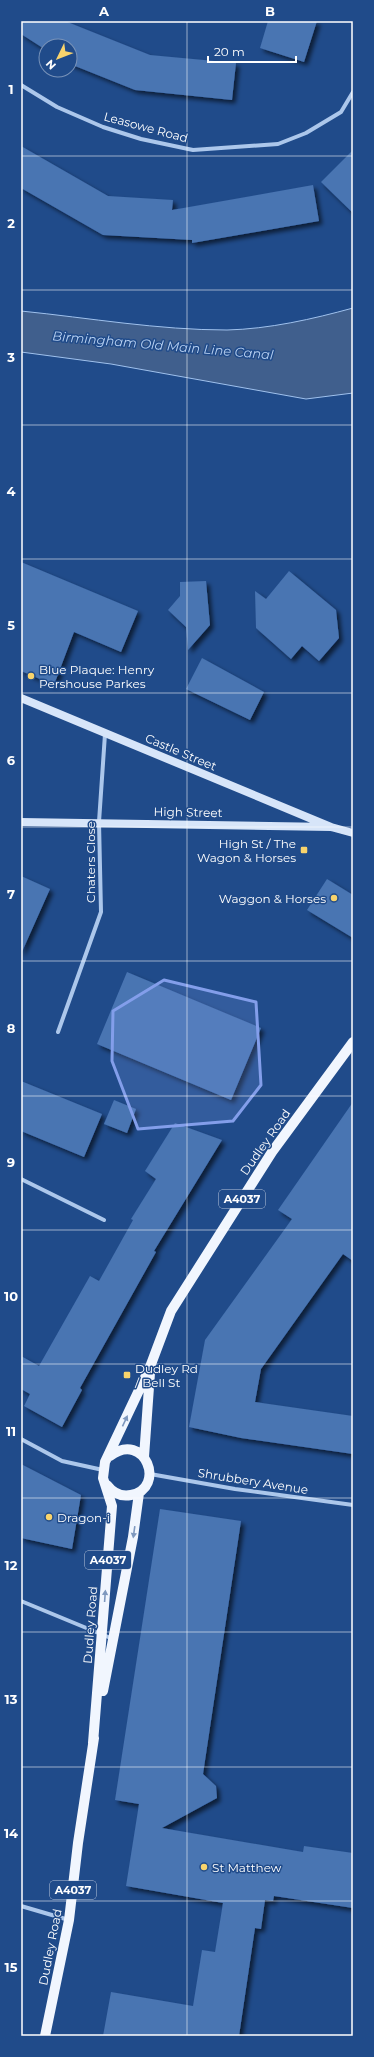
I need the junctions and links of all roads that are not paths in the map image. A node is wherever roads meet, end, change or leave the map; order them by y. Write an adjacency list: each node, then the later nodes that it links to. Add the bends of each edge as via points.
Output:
1 (21, 85): 2 (street, Leasowe Road, via 57,107 103,127 141,139 193,150 278,144 306,133 340,112)
2 (353, 92)
3 (21, 698): 4 (street, Castle Street)
4 (105, 733): 6 (street, Chaters Close); 7 (street, Castle Street)
5 (21, 822): 6 (street, High Street)
6 (100, 822): 7 (street, High Street); 9 (street, Chaters Close, via 100,912)
7 (331, 828): 8 (street, High Street)
8 (353, 833)
9 (58, 1032)
10 (353, 1042): 13 (main road, Dudley Road / A4037, via 272,1152 171,1311)
11 (21, 1180): 12 (street)
12 (104, 1220)
13 (150, 1367): 15 (main road, Dudley Road / A4037, one-way to 13); 16 (main road, Dudley Road / A4037)
14 (21, 1439): 17 (street, via 62,1461)
15 (110, 1456): 16 (main road, via 123,1449); 17 (main road, Dudley Road / A4037)
16 (144, 1457): 18 (main road, Dudley Road / A4037)
17 (103, 1470): 19 (main road, Dudley Road / A4037)
18 (150, 1474): 20 (main road, Dudley Road / A4037, via 146,1485); 21 (street, Shrubbery Avenue)
19 (106, 1485): 20 (main road, via 119,1495); 23 (main road, Dudley Road / A4037, one-way to 19, via 112,1506)
20 (139, 1493): 24 (main road, Dudley Road / A4037, one-way to 24)
21 (353, 1505)
22 (21, 1601): 23 (street)
23 (102, 1635): 24 (street); 25 (main road, Dudley Road / A4037)
24 (113, 1639): 25 (main road, Dudley Road / A4037)
25 (93, 1743): 27 (main road, Dudley Road / A4037)
26 (21, 1906): 27 (street)
27 (69, 1920): 28 (main road, Dudley Road / A4037)
28 (45, 2036)

